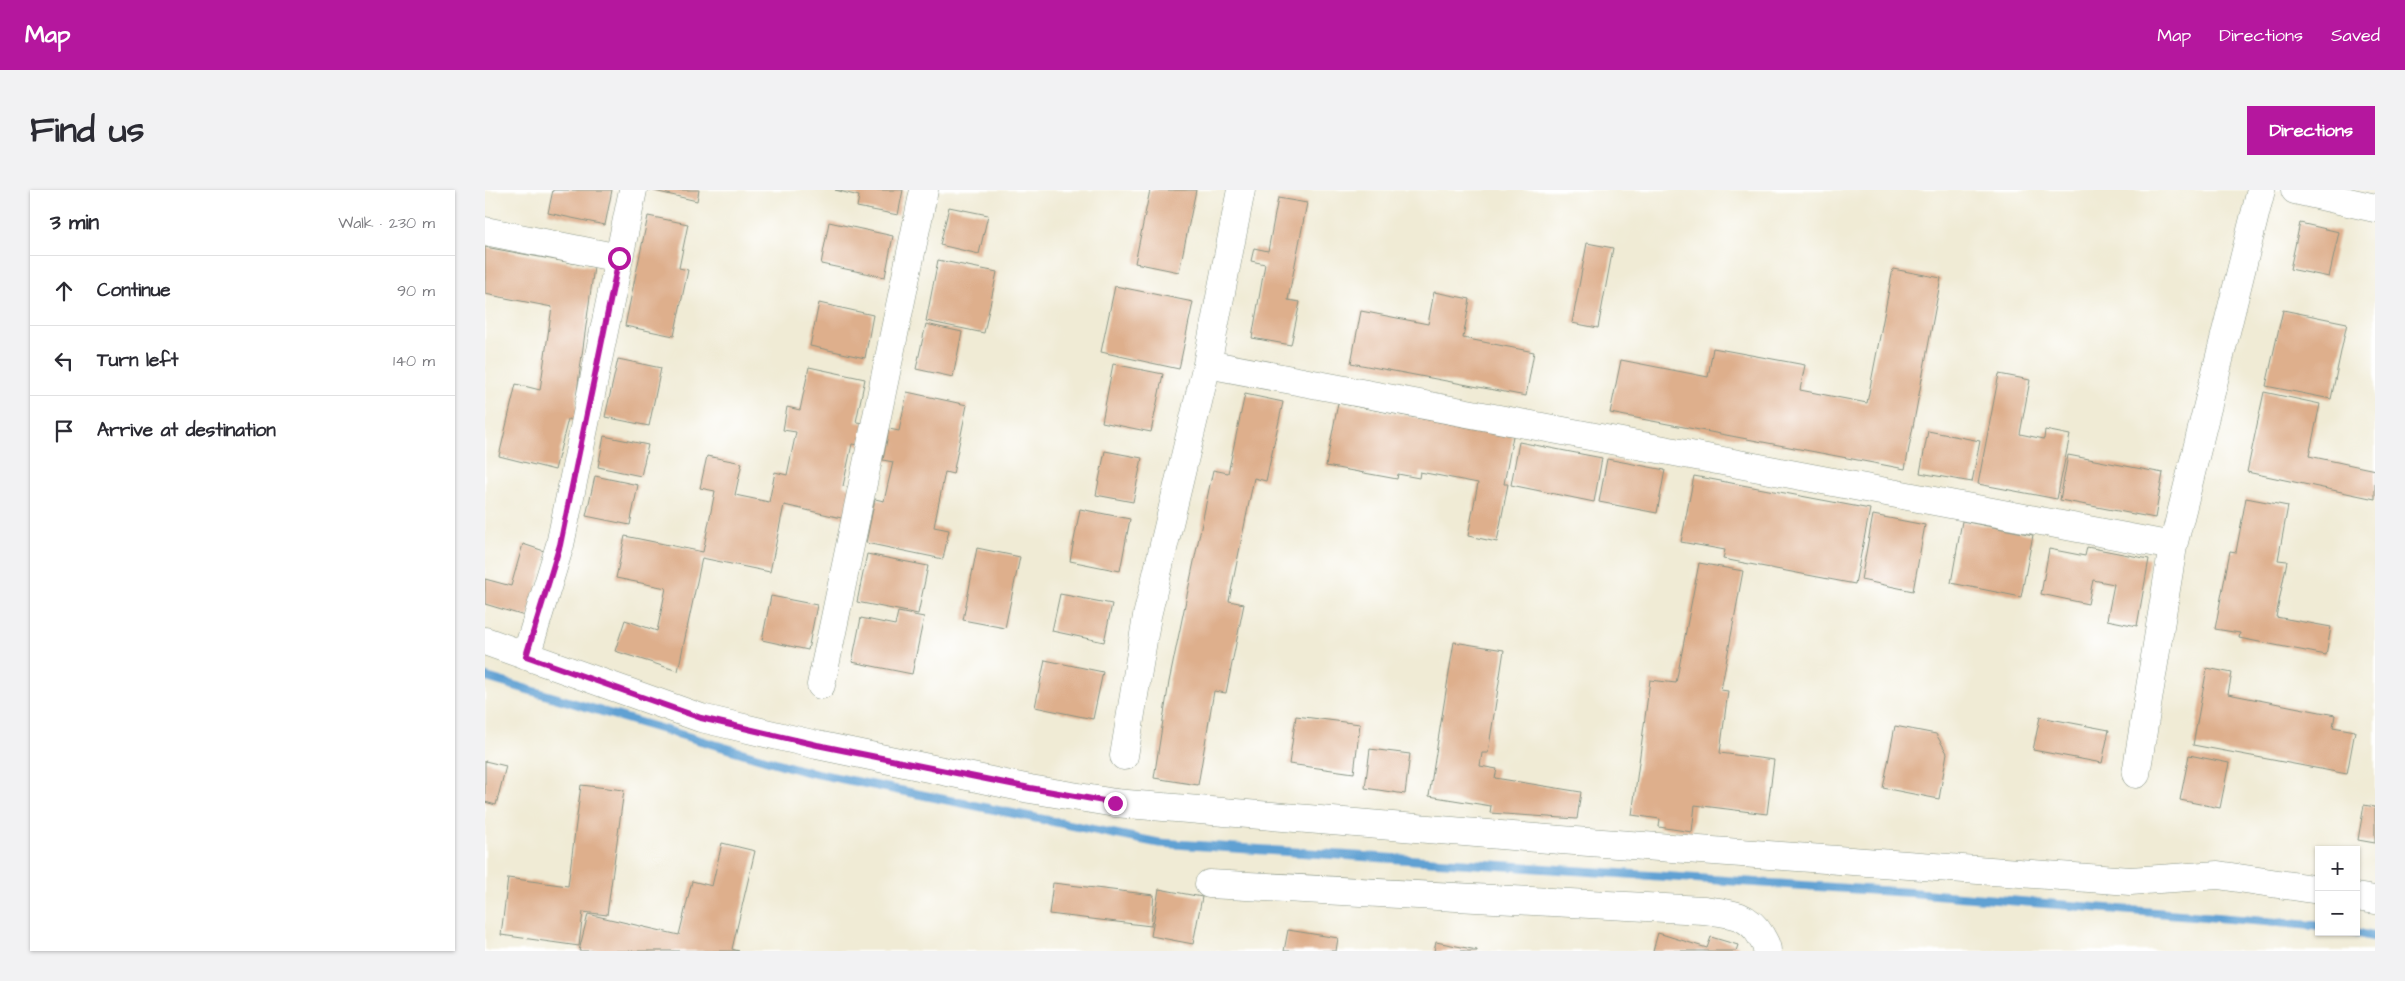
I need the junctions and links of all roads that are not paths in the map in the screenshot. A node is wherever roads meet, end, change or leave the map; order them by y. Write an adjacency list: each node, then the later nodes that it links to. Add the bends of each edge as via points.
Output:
1 (633, 190): 8 (street)
2 (924, 190): 13 (street)
3 (1241, 190): 9 (street)
4 (2261, 190): 10 (street)
5 (2295, 190): 6 (street)
6 (2375, 208)
7 (485, 231): 8 (street)
8 (619, 258): 12 (street, via 560,545)
9 (1207, 364): 10 (street); 14 (street, via 1147,616)
10 (2173, 546): 15 (street)
11 (485, 641): 12 (street)
12 (526, 656): 17 (street, via 701,718 837,749 1115,803 1551,839 2119,880 2218,875)
13 (821, 685)
14 (1123, 756)
15 (2136, 774)
16 (1209, 884): 20 (street, via 1703,910 1735,914 1755,926)
17 (2315, 889)
18 (2360, 898): 19 (street)
19 (2375, 900)
20 (1767, 951)

